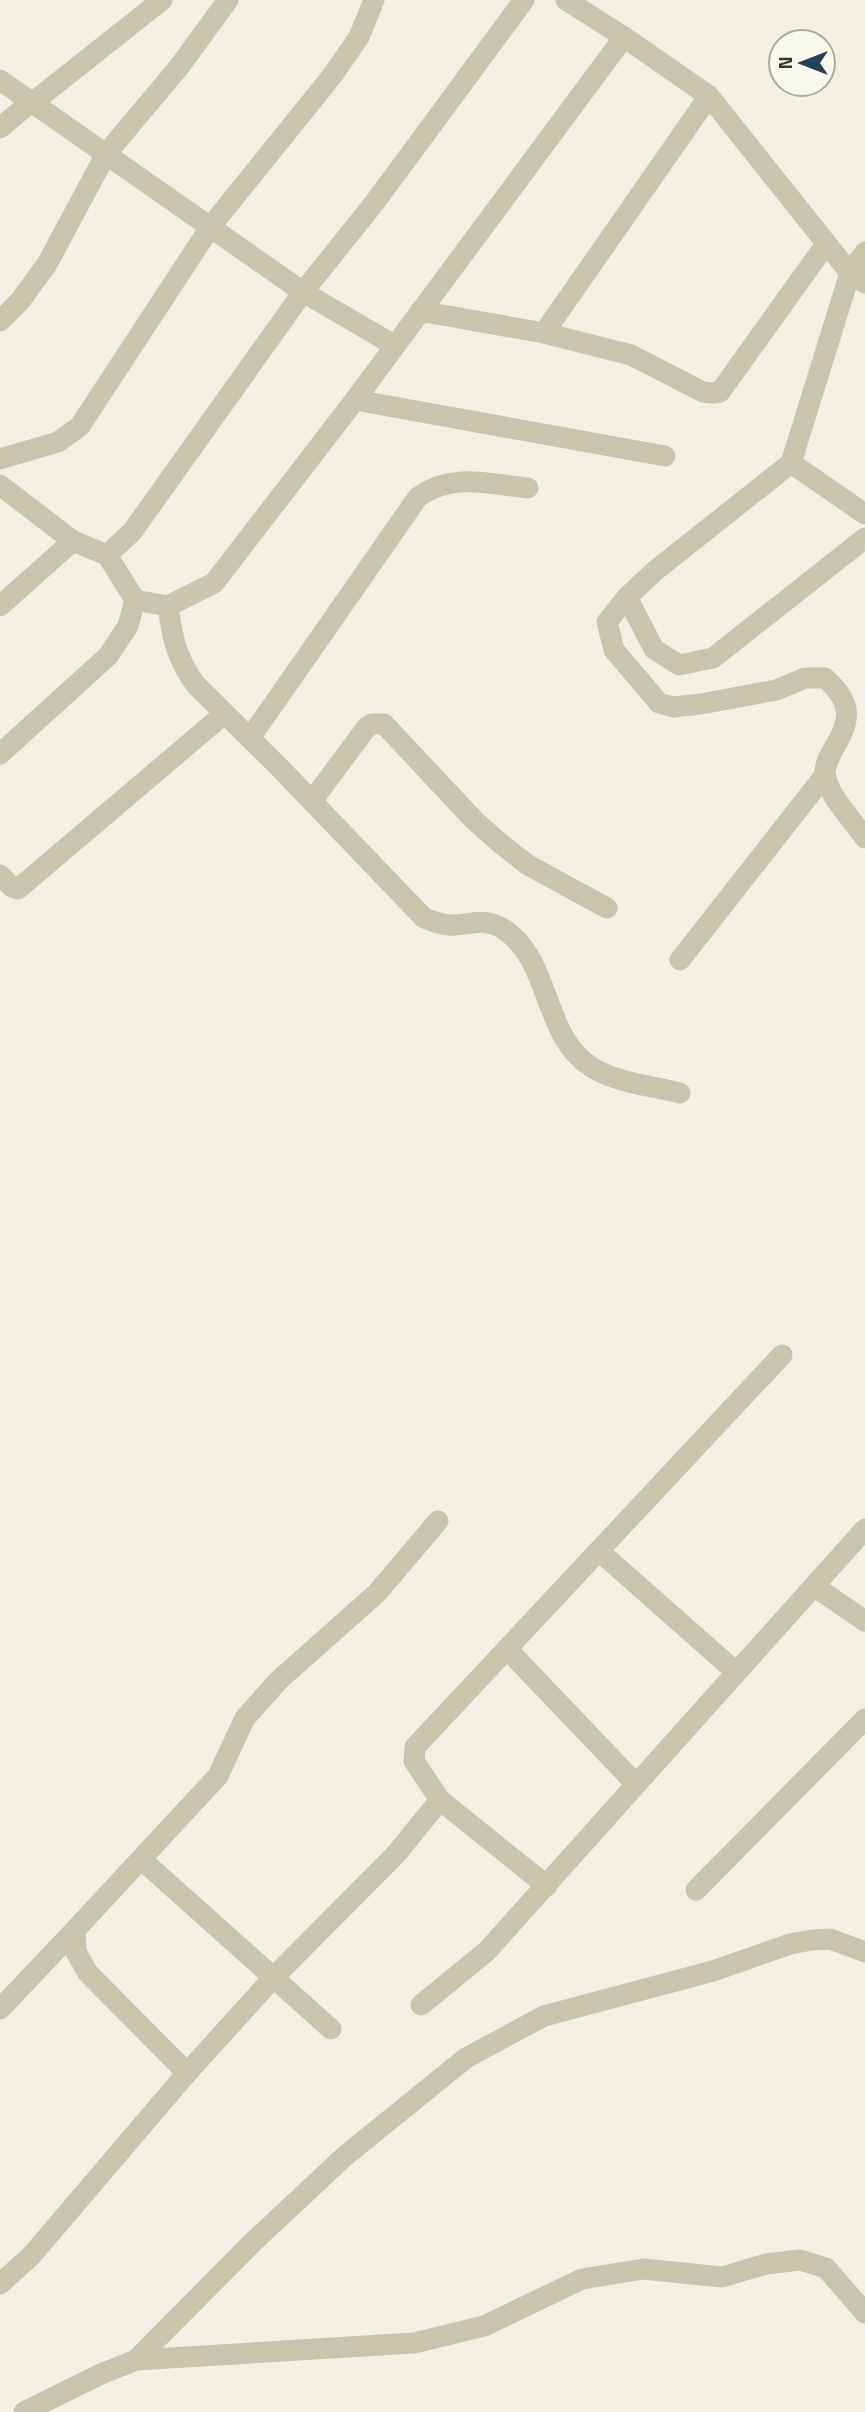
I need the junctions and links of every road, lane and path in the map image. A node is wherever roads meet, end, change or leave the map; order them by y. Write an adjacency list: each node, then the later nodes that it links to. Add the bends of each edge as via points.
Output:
1 (162, 0): 9 (street)
2 (228, 0): 11 (street)
3 (374, 0): 12 (street, via 359,37 332,76)
4 (524, 0): 16 (street)
5 (566, 0): 6 (street)
6 (624, 37): 8 (street); 17 (street)
7 (0, 80): 9 (street)
8 (709, 96): 13 (street); 19 (street)
9 (32, 103): 10 (street); 11 (street)
10 (0, 128)
11 (106, 154): 12 (street); 18 (street, via 47,264)
12 (211, 226): 16 (street); 23 (street, via 79,426 58,442)
13 (826, 244): 15 (street); 19 (street, via 720,392 704,392 631,355)
14 (865, 252): 15 (street)
15 (858, 278): 24 (street)
16 (303, 292): 20 (street); 30 (street, via 132,532)
17 (419, 311): 19 (street); 20 (street)
18 (0, 321)
19 (544, 333)
20 (394, 345): 21 (street)
21 (355, 400): 22 (street); 34 (street, via 214,583)
22 (665, 456)
23 (0, 459)
24 (791, 463): 27 (street); 31 (street)
25 (0, 485): 29 (street)
26 (528, 488): 36 (street, via 454,481 418,497)
27 (865, 514)
28 (865, 538): 31 (street, via 713,658 679,665 654,649)
29 (73, 541): 30 (street); 33 (street)
30 (107, 555): 32 (street)
31 (627, 597): 38 (street, via 607,622 614,650 659,704 701,704 776,690 805,678 825,678 839,690 847,709 845,731 826,761)
32 (135, 600): 34 (street); 37 (street, via 128,626 108,656)
33 (0, 606)
34 (168, 606): 35 (street, via 180,662)
35 (224, 713): 36 (street); 41 (street, via 18,890)
36 (250, 738): 39 (street)
37 (0, 754)
38 (825, 775): 40 (street); 43 (street)
39 (312, 802): 42 (street, via 367,727 384,724 500,844 528,865); 44 (street, via 425,918 445,925 485,922 510,934 527,952 564,1038 585,1063 608,1075)
40 (865, 838)
41 (0, 875)
42 (607, 908)
43 (680, 960)
44 (680, 1093)
45 (782, 1355): 48 (street)
46 (438, 1521): 56 (street, via 377,1592 279,1680 245,1718 218,1776)
47 (865, 1529): 49 (street)
48 (599, 1551): 51 (street); 52 (street)
49 (814, 1586): 50 (street); 52 (street)
50 (865, 1621)
51 (507, 1649): 54 (street); 55 (street, via 415,1747 414,1761)
52 (736, 1672): 54 (street)
53 (865, 1719): 58 (street)
54 (636, 1784): 57 (street)
55 (440, 1800): 57 (street); 61 (street, via 397,1854)
56 (142, 1860): 59 (street); 61 (street)
57 (547, 1886): 62 (street, via 487,1951)
58 (696, 1890)
59 (75, 1930): 63 (street); 65 (street, via 76,1952 88,1973)
60 (865, 1952): 68 (street, via 830,1939 790,1944 713,1971 544,2017 466,2058 345,2156)
61 (273, 1978): 64 (street); 65 (street)
62 (421, 2005)
63 (0, 2009)
64 (331, 2029)
65 (187, 2073): 66 (street, via 31,2256)
66 (0, 2284)
67 (865, 2313): 68 (street, via 826,2268 800,2260 722,2277 643,2269 582,2279 484,2326 414,2343)
68 (136, 2360): 69 (street)
69 (24, 2412)

